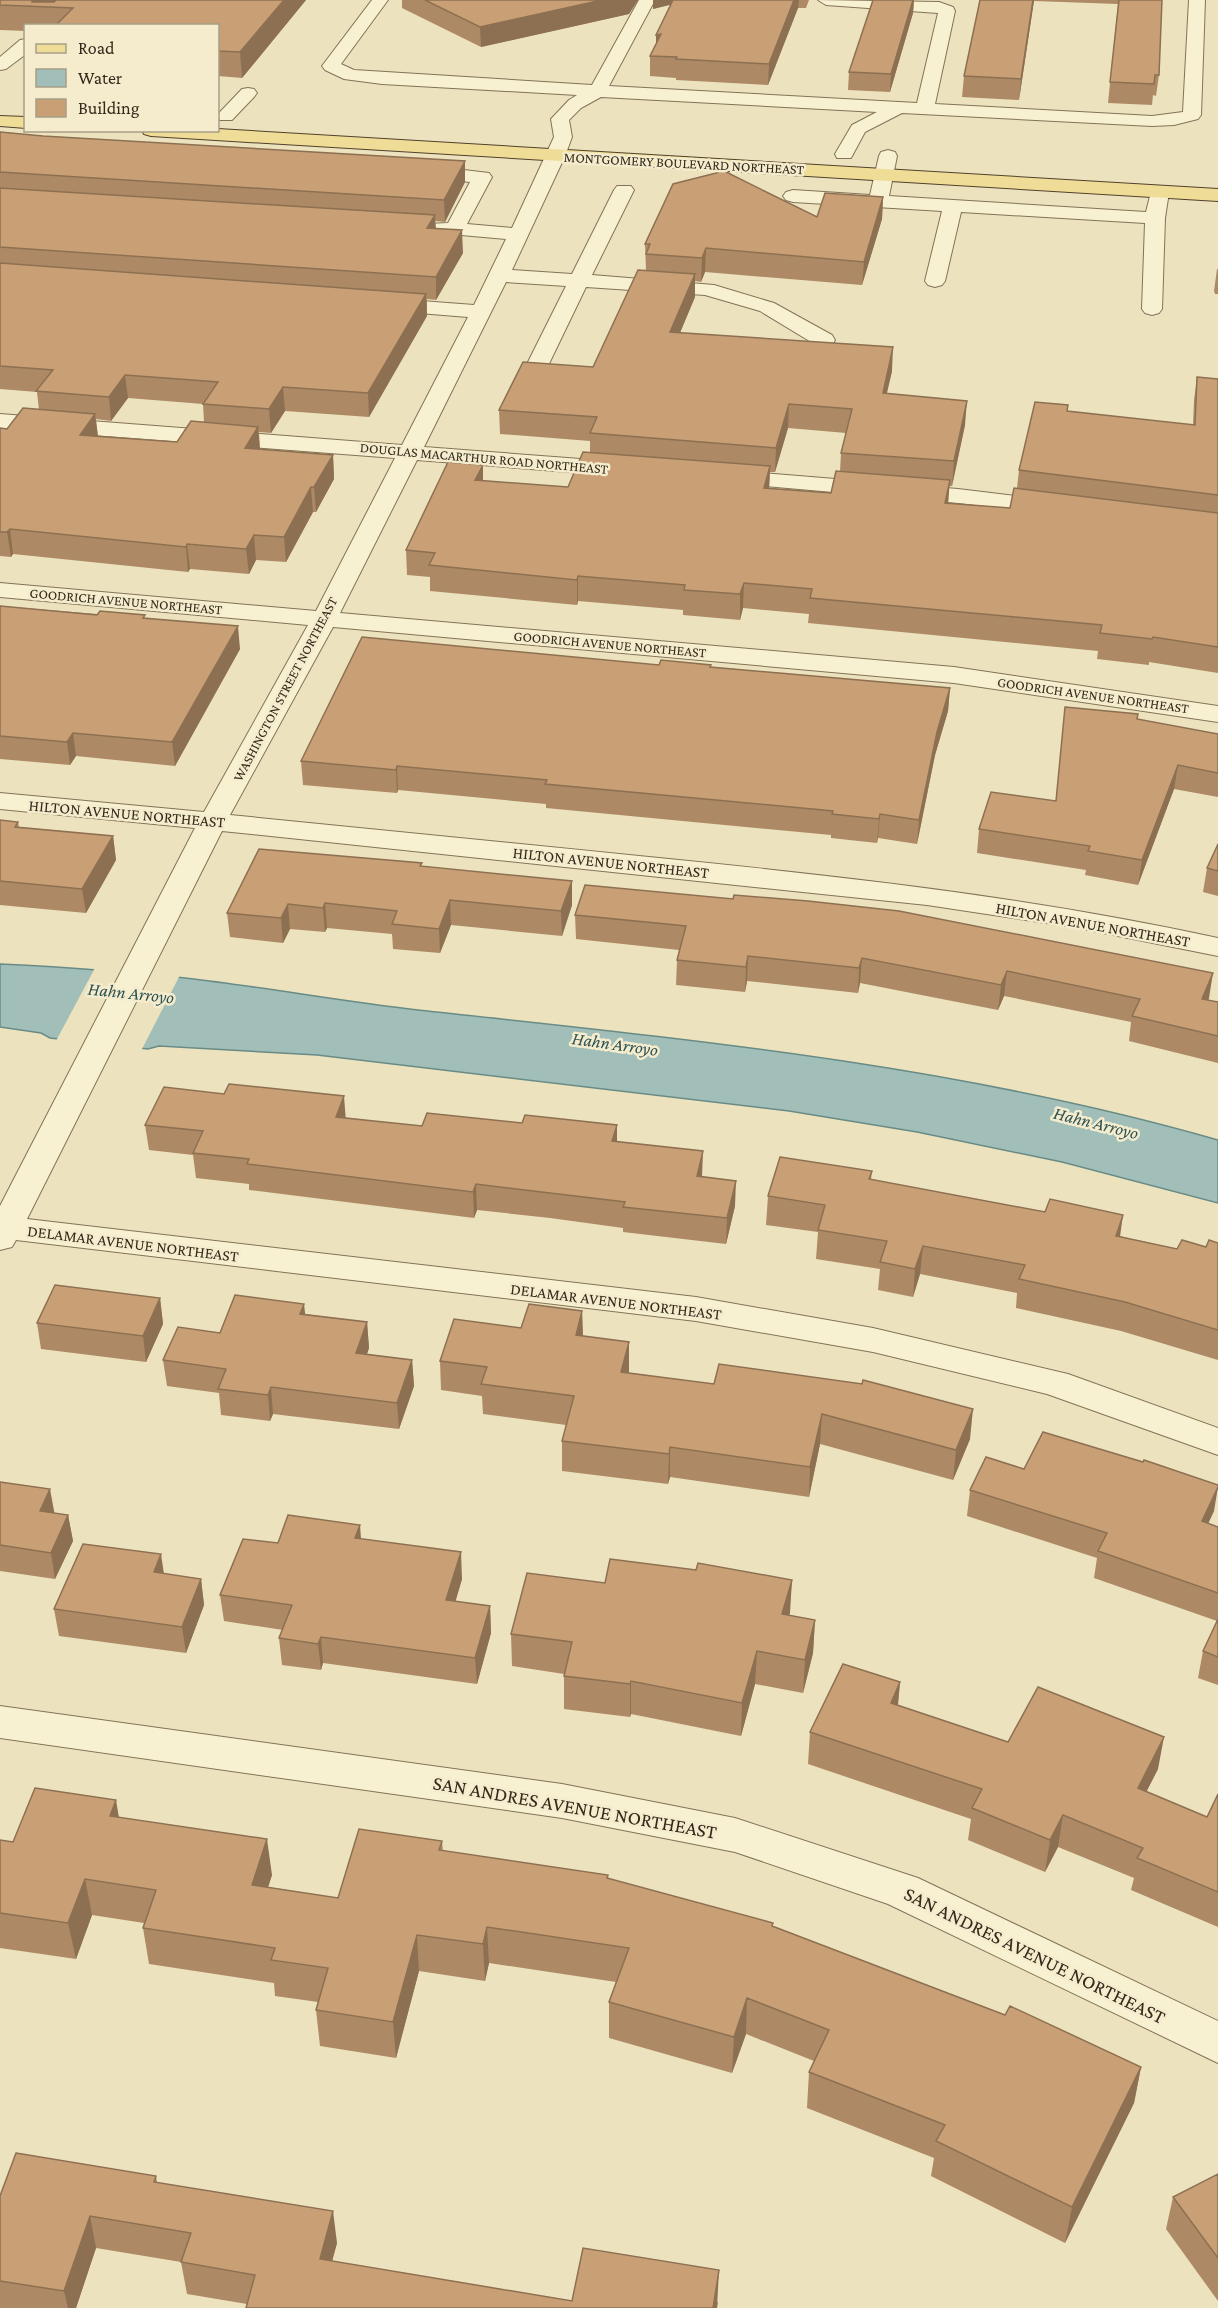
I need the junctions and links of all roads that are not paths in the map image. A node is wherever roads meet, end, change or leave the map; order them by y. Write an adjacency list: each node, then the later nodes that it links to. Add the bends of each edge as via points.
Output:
1 (380, 0): 9 (street, via 331,66 350,75 382,79)
2 (647, 0): 9 (street)
3 (826, 0): 12 (street, via 939,7 947,11)
4 (1197, 0): 12 (street, via 1192,115 1152,121)
5 (0, 42): 6 (street)
6 (24, 44)
7 (24, 46): 8 (street)
8 (0, 64)
9 (598, 91): 11 (street); 18 (street, WASHINGTON STREET NORTHEAST, via 575,104 560,119)
10 (248, 93): 13 (street)
11 (898, 108): 12 (street); 21 (street, via 858,129)
12 (926, 109)
13 (222, 116): 14 (main road)
14 (249, 118)
15 (0, 121): 16 (main road)
16 (24, 123)
17 (183, 132): 19 (main road, MONTGOMERY BOULEVARD NORTHEAST)
18 (561, 141): 19 (main road, MONTGOMERY BOULEVARD NORTHEAST); 26 (main road, MONTGOMERY BOULEVARD NORTHEAST); 36 (street, WASHINGTON STREET NORTHEAST)
19 (377, 144): 24 (street)
20 (821, 152): 21 (main road, MONTGOMERY BOULEVARD NORTHEAST)
21 (844, 154): 22 (main road, MONTGOMERY BOULEVARD NORTHEAST)
22 (888, 156): 23 (main road, MONTGOMERY BOULEVARD NORTHEAST); 26 (street)
23 (911, 158)
24 (365, 162)
25 (402, 170): 35 (street, via 482,177)
26 (883, 175): 28 (main road, MONTGOMERY BOULEVARD NORTHEAST); 31 (street)
27 (624, 190): 38 (street)
28 (1159, 192): 29 (main road, MONTGOMERY BOULEVARD NORTHEAST); 33 (street)
29 (1218, 195)
30 (794, 196): 31 (street)
31 (878, 201): 32 (street)
32 (953, 206): 33 (street); 39 (street)
33 (1155, 218): 41 (street)
34 (420, 227): 35 (street)
35 (454, 230): 36 (street)
36 (519, 234): 37 (street, WASHINGTON STREET NORTHEAST)
37 (499, 275): 38 (street); 42 (street, WASHINGTON STREET NORTHEAST)
38 (579, 280): 43 (street, via 725,293 768,307); 44 (street)
39 (935, 281)
40 (364, 303): 42 (street)
41 (1152, 309)
42 (481, 312): 46 (street, WASHINGTON STREET NORTHEAST)
43 (824, 339)
44 (535, 370)
45 (0, 421): 46 (street, DOUGLAS MACARTHUR ROAD NORTHEAST)
46 (410, 452): 47 (street, DOUGLAS MACARTHUR ROAD NORTHEAST); 51 (street, WASHINGTON STREET NORTHEAST)
47 (638, 470)
48 (709, 476): 49 (street, via 958,496)
49 (1083, 511)
50 (0, 590): 51 (street, GOODRICH AVENUE NORTHEAST)
51 (325, 618): 52 (street, GOODRICH AVENUE NORTHEAST, via 954,675); 54 (street, WASHINGTON STREET NORTHEAST)
52 (1218, 714)
53 (0, 801): 54 (street, HILTON AVENUE NORTHEAST)
54 (213, 821): 55 (street, HILTON AVENUE NORTHEAST, via 868,888 1028,911); 56 (street, WASHINGTON STREET NORTHEAST)
55 (1218, 947)
56 (2, 1231): 57 (street, DELAMAR AVENUE NORTHEAST, via 696,1309 873,1340 1054,1383)
57 (1218, 1442)
58 (0, 1722): 59 (street, SAN ANDRES AVENUE NORTHEAST, via 562,1801 735,1835 903,1891)
59 (1218, 2043)

